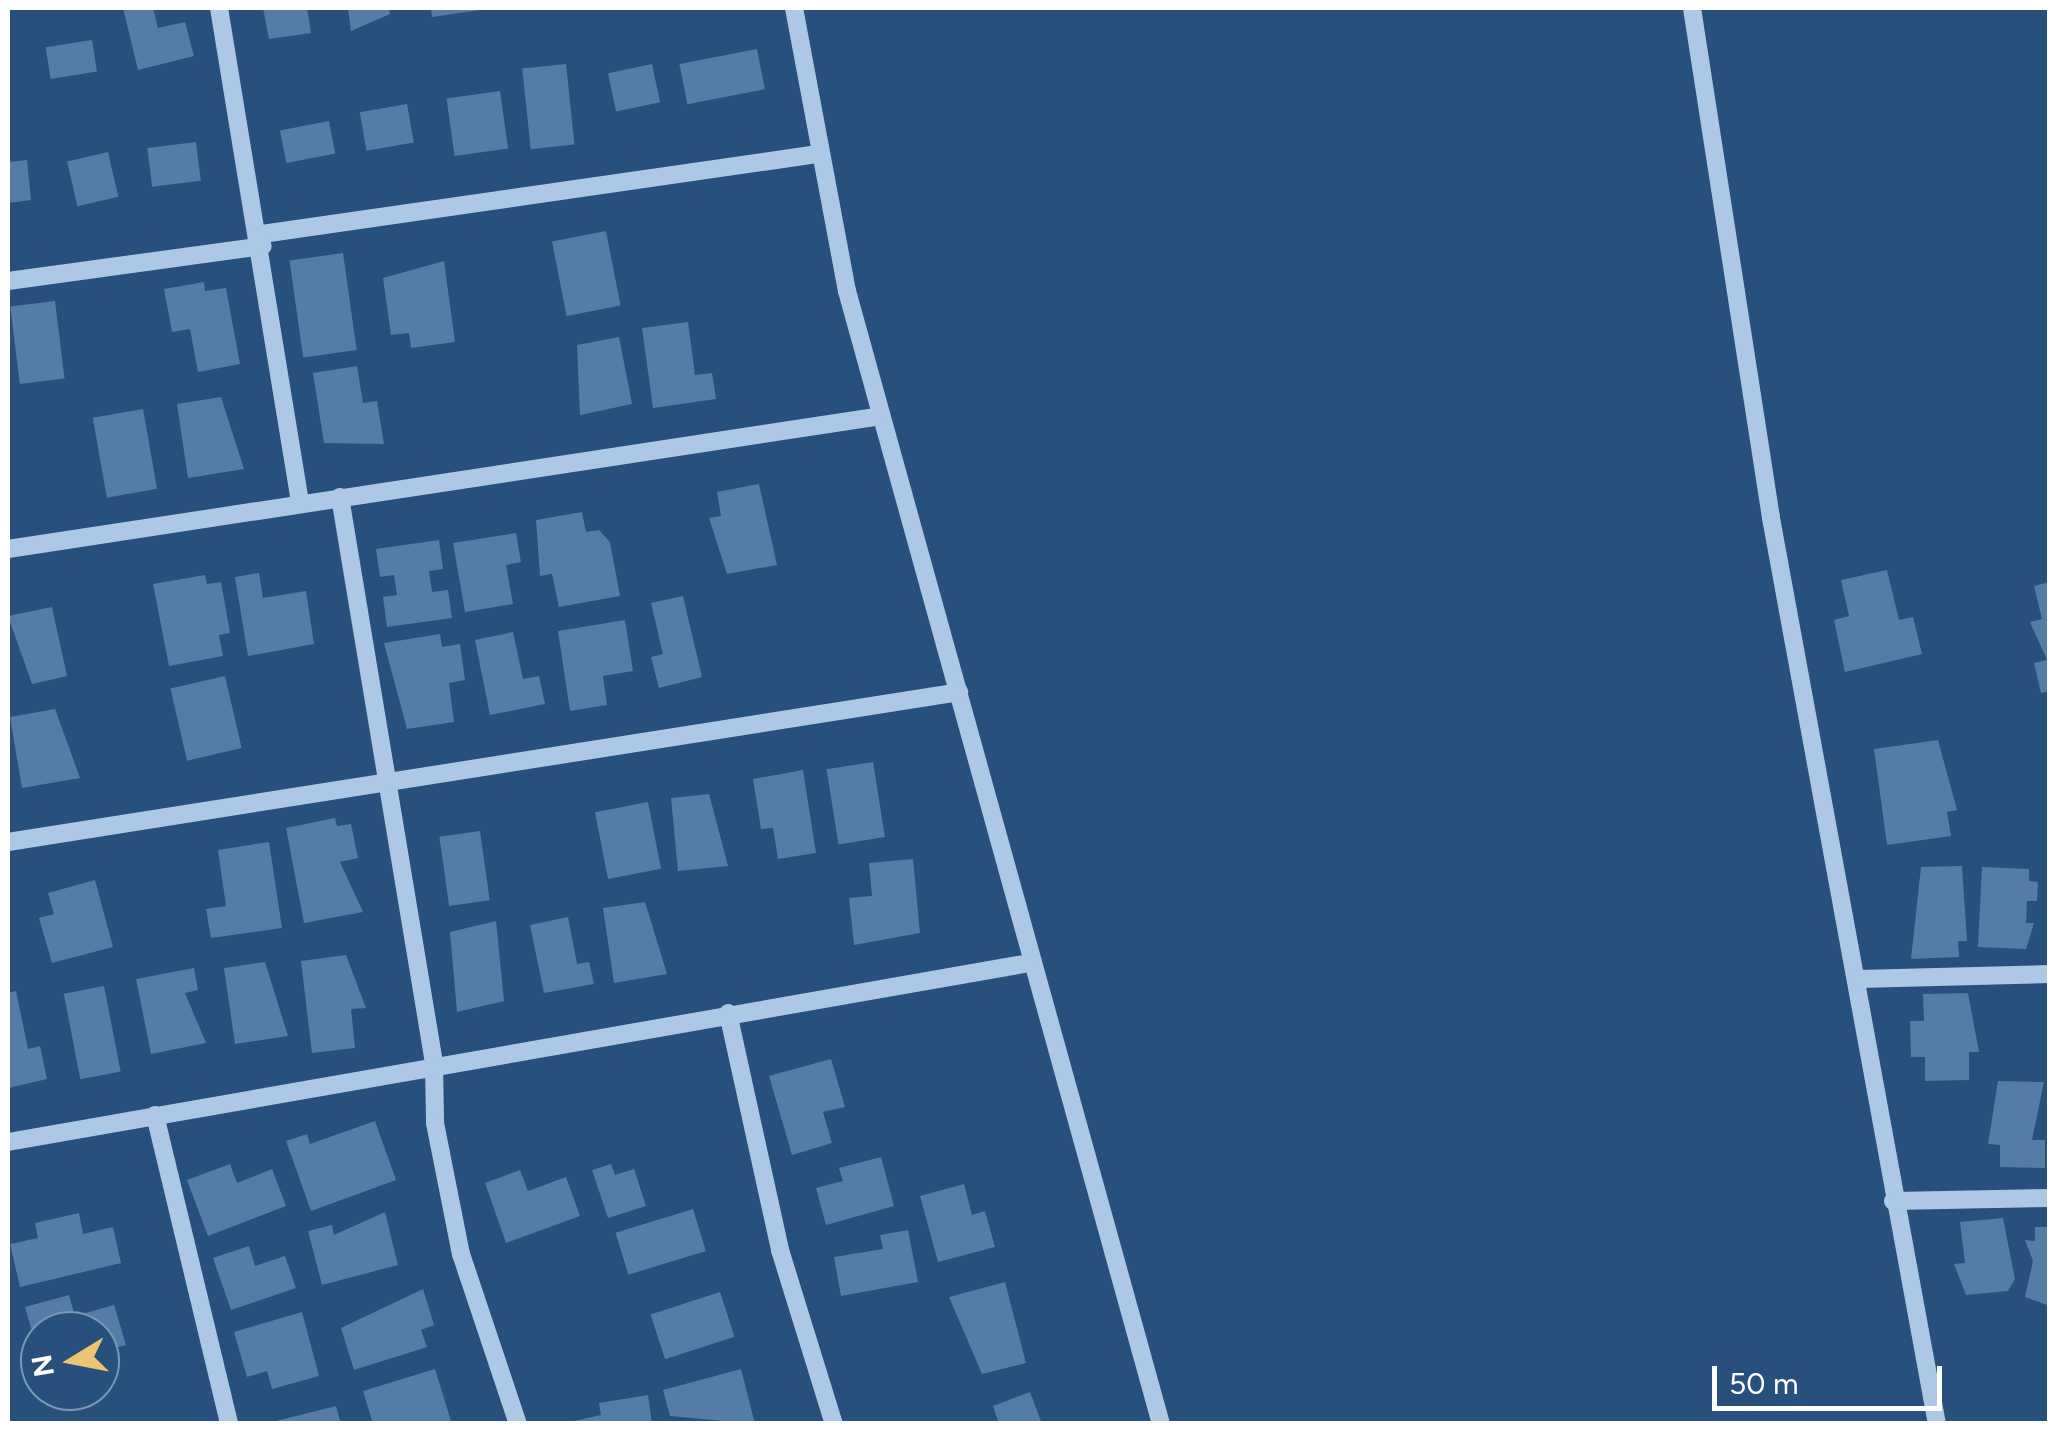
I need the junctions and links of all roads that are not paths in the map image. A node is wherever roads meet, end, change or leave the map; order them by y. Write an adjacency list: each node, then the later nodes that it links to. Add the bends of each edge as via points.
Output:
1 (219, 8): 5 (street)
2 (794, 8): 4 (street)
3 (1692, 8): 16 (street, via 1771,518)
4 (818, 154): 5 (street); 7 (street)
5 (262, 240): 6 (street); 9 (street)
6 (8, 281)
7 (881, 416): 8 (street); 11 (street)
8 (340, 497): 9 (street); 12 (street)
9 (300, 502): 10 (street)
10 (8, 549)
11 (959, 692): 12 (street); 14 (street)
12 (388, 779): 13 (street); 18 (street)
13 (8, 842)
14 (1029, 964): 17 (street); 26 (street)
15 (2050, 974): 16 (street)
16 (1859, 979): 22 (street)
17 (728, 1013): 18 (street); 25 (street, via 780,1250)
18 (434, 1063): 19 (street); 24 (street, via 434,1123 461,1254)
19 (154, 1114): 20 (street); 23 (street)
20 (8, 1142)
21 (2050, 1198): 22 (street)
22 (1893, 1201): 27 (street)
23 (229, 1424)
24 (518, 1424)
25 (834, 1424)
26 (1161, 1424)
27 (1937, 1424)

